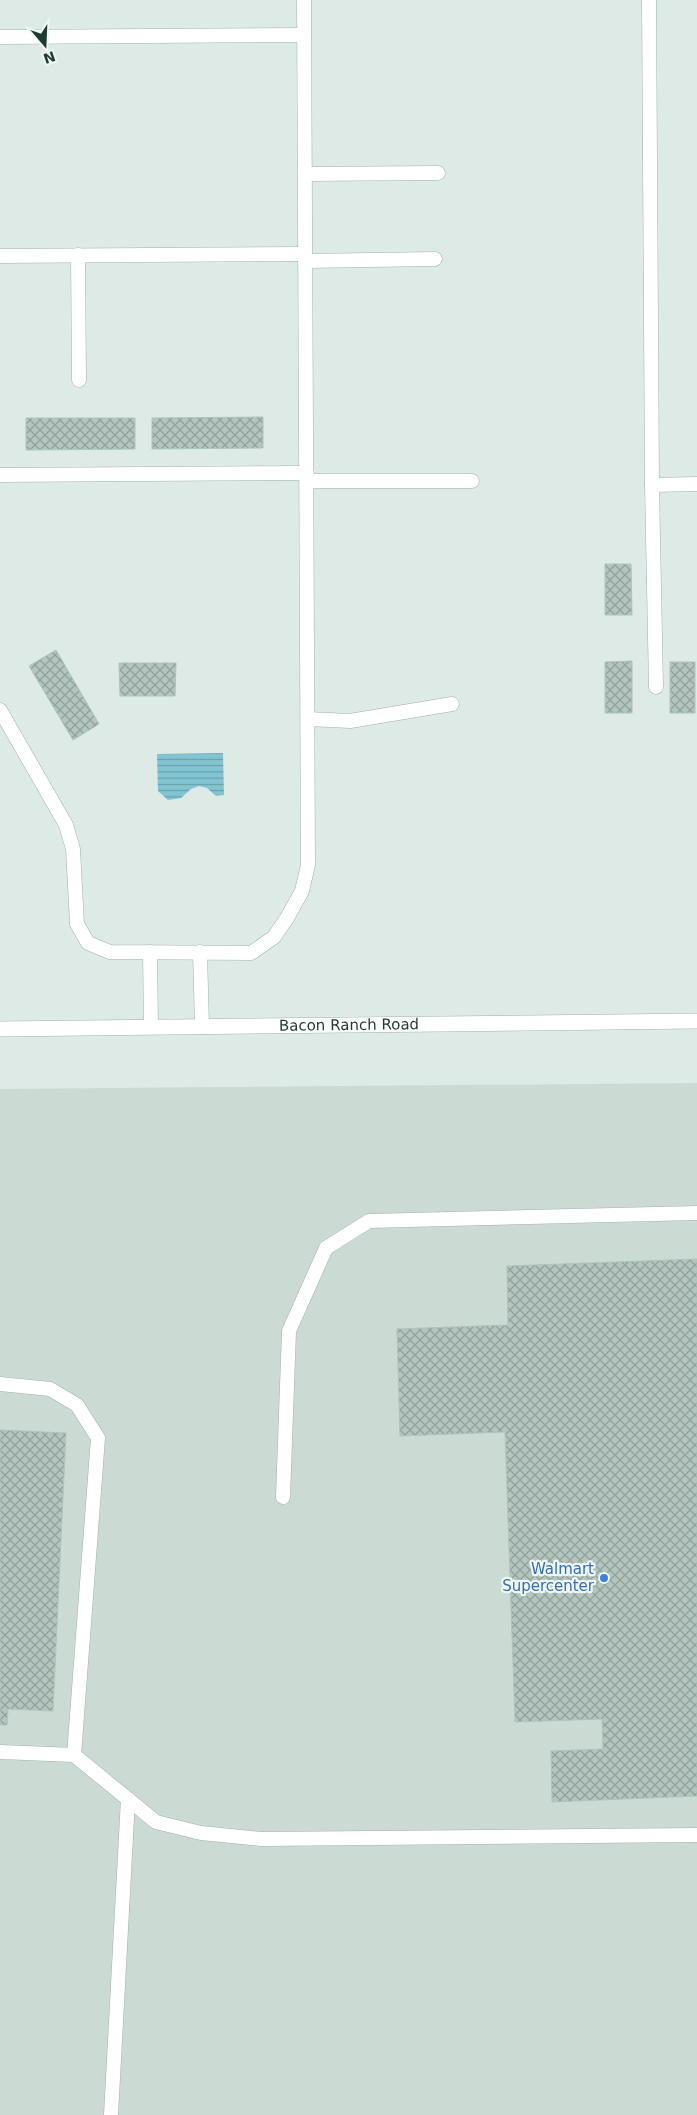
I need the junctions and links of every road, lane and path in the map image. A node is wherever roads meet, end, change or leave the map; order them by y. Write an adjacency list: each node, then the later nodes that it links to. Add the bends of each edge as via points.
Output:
1 (304, 0): 3 (lane)
2 (649, 0): 15 (lane)
3 (304, 35): 4 (lane); 6 (lane)
4 (0, 37)
5 (438, 173): 6 (lane)
6 (305, 174): 9 (lane)
7 (78, 255): 8 (lane); 9 (lane); 11 (lane)
8 (0, 256)
9 (305, 257): 10 (lane); 13 (lane)
10 (435, 259)
11 (79, 380)
12 (0, 475): 13 (lane)
13 (307, 477): 14 (lane); 20 (lane)
14 (472, 481)
15 (652, 484): 16 (lane); 17 (lane)
16 (697, 484)
17 (656, 687)
18 (452, 704): 20 (lane, via 350,721)
19 (0, 710): 21 (lane, via 66,825 73,849 76,924 88,943 110,952)
20 (308, 719): 22 (lane, via 308,865 302,891 274,937 251,952)
21 (150, 952): 22 (lane); 25 (lane)
22 (200, 952): 24 (lane)
23 (697, 1021): 24 (street, Bacon Ranch Road)
24 (202, 1026): 25 (street, Bacon Ranch Road)
25 (152, 1027): 26 (street, Bacon Ranch Road)
26 (0, 1029)
27 (697, 1213): 29 (lane, via 369,1221 326,1248 289,1331)
28 (0, 1384): 31 (lane, via 50,1389 78,1405 98,1438)
29 (283, 1498)
30 (0, 1752): 31 (lane)
31 (74, 1755): 32 (lane)
32 (128, 1799): 33 (lane, via 156,1822 201,1833 261,1839); 34 (lane)
33 (697, 1835)
34 (111, 2115)

